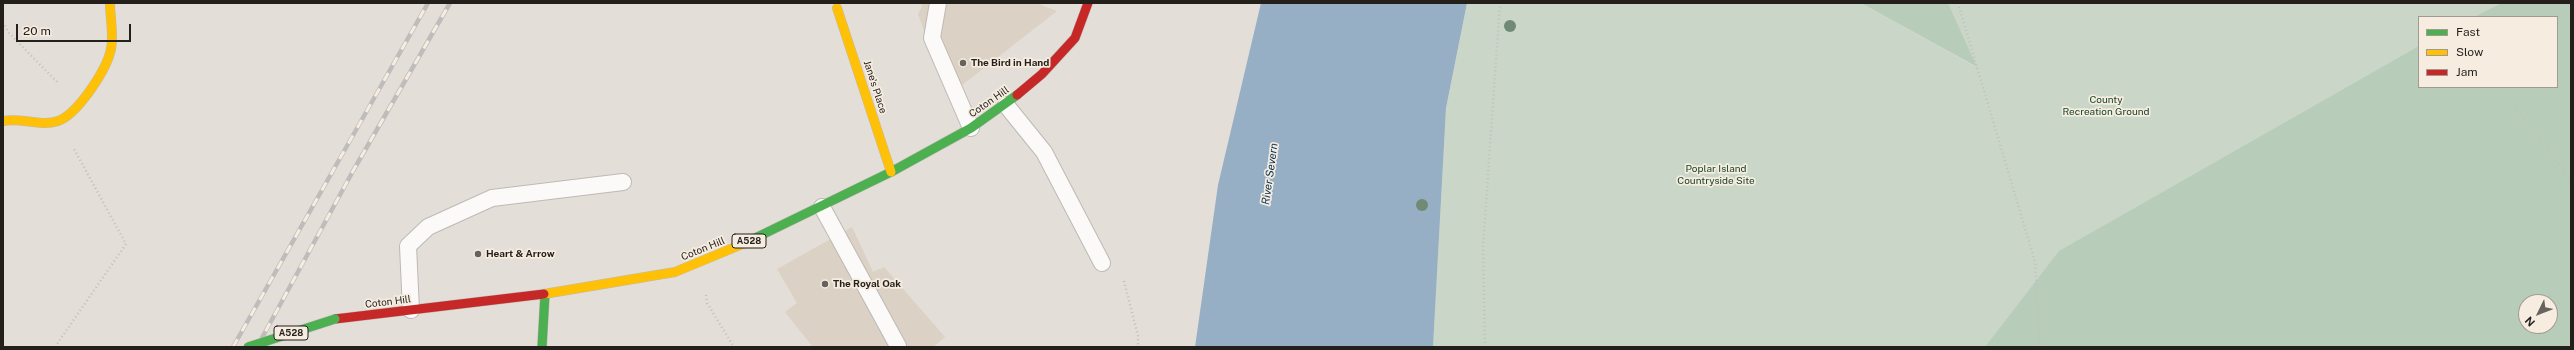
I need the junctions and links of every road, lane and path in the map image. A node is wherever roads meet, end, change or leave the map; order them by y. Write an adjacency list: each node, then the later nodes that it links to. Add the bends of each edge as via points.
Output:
1 (110, 3): 10 (main road, via 112,47 104,70)
2 (938, 3): 13 (lane, via 932,38)
3 (1088, 3): 9 (main road, Coton Hill / A528, via 1075,38 1042,74)
4 (1500, 3): 27 (path, via 1483,247)
5 (1958, 3): 28 (path, via 2035,262)
6 (837, 8): 14 (main road, Jane's Place)
7 (3, 22): 10 (path, via 9,33)
8 (2501, 88): 15 (path)
9 (1006, 104): 13 (main road, Coton Hill / A528); 19 (lane, via 1044,152)
10 (78, 105): 12 (main road)
11 (3, 121): 12 (main road)
12 (59, 121): 23 (path, via 126,244)
13 (971, 128): 14 (main road, Coton Hill / A528)
14 (891, 172): 17 (main road, Coton Hill / A528)
15 (2571, 180)
16 (623, 182): 21 (lane, via 492,198 428,227 408,246)
17 (822, 207): 18 (main road, Coton Hill / A528); 22 (lane)
18 (701, 263): 20 (main road, Coton Hill / A528, via 675,272); 26 (path, via 708,303)
19 (1102, 263)
20 (545, 294): 21 (main road, Coton Hill / A528); 25 (main road)
21 (411, 310): 24 (main road, Coton Hill / A528, bridge, via 335,320)
22 (898, 346)
23 (55, 347)
24 (248, 347)
25 (542, 347)
26 (734, 347)
27 (1485, 347)
28 (2040, 347)

